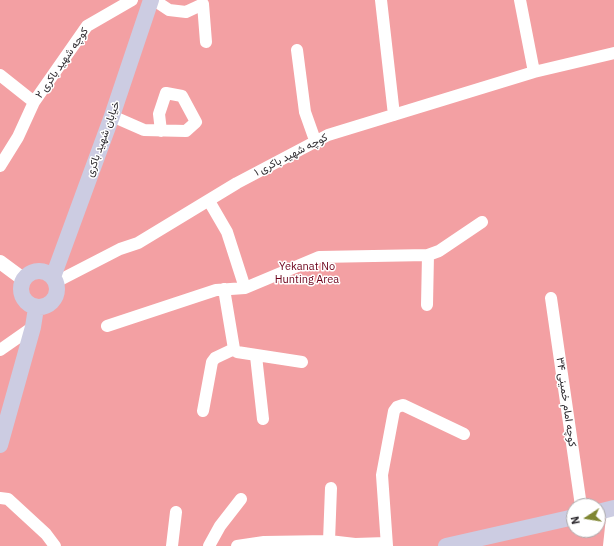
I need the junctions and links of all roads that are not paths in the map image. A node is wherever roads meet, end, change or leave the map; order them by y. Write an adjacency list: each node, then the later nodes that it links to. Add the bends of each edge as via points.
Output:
1 (132, 0): 10 (street, کوچه شهید باکری ۲, via 87,26)
2 (152, 0): 5 (street, via 169,10 186,12 203,4); 12 (main road, خیابان شهید باکری)
3 (381, 0): 11 (street)
4 (520, 0): 8 (street)
5 (206, 42)
6 (297, 50): 14 (street, via 305,112)
7 (614, 52): 8 (street, کوچه شهید باکری ۱)
8 (534, 72): 11 (street, کوچه شهید باکری ۱)
9 (0, 75): 10 (street)
10 (34, 102): 15 (street, کوچه شهید باکری ۲, via 18,137)
11 (394, 115): 14 (street, کوچه شهید باکری ۱, via 328,136)
12 (112, 116): 13 (street, via 144,130); 21 (main road, خیابان شهید باکری)
13 (161, 131)
14 (316, 143): 16 (street, کوچه شهید باکری ۱)
15 (0, 166)
16 (209, 200): 21 (street, کوچه شهید باکری ۱, via 138,243); 22 (street, via 227,232)
17 (482, 222): 18 (street, via 439,251)
18 (428, 255): 22 (street, via 319,258); 25 (street)
19 (0, 262): 20 (street)
20 (23, 279): 21 (main road, via 37,271 46,272); 26 (main road, via 21,294 24,300)
21 (54, 279): 26 (main road, via 57,291 54,300 46,307)
22 (245, 288): 23 (street)
23 (224, 289): 27 (street); 29 (street)
24 (551, 298): 39 (street, کوچه امام خمینی ۳۴)
25 (428, 305)
26 (36, 308): 28 (main road)
27 (107, 326)
28 (33, 327): 30 (street); 36 (main road)
29 (234, 349): 31 (street, via 240,354); 33 (street, via 212,362)
30 (0, 350)
31 (256, 356): 32 (street); 34 (street)
32 (302, 362)
33 (203, 411)
34 (262, 419)
35 (464, 434): 46 (street, via 403,405 394,411 382,475)
36 (0, 445)
37 (331, 488): 44 (street)
38 (0, 498): 47 (street, via 8,499 46,534)
39 (580, 498)
40 (241, 499): 49 (street, via 220,526)
41 (608, 509): 52 (street)
42 (176, 512): 48 (street)
43 (566, 519): 45 (main road)
44 (329, 541): 46 (street); 50 (street, via 264,542)
45 (473, 543): 51 (main road)
46 (386, 545)
47 (55, 546)
48 (172, 546)
49 (209, 546)
50 (237, 546)
51 (446, 546)
52 (608, 546)

